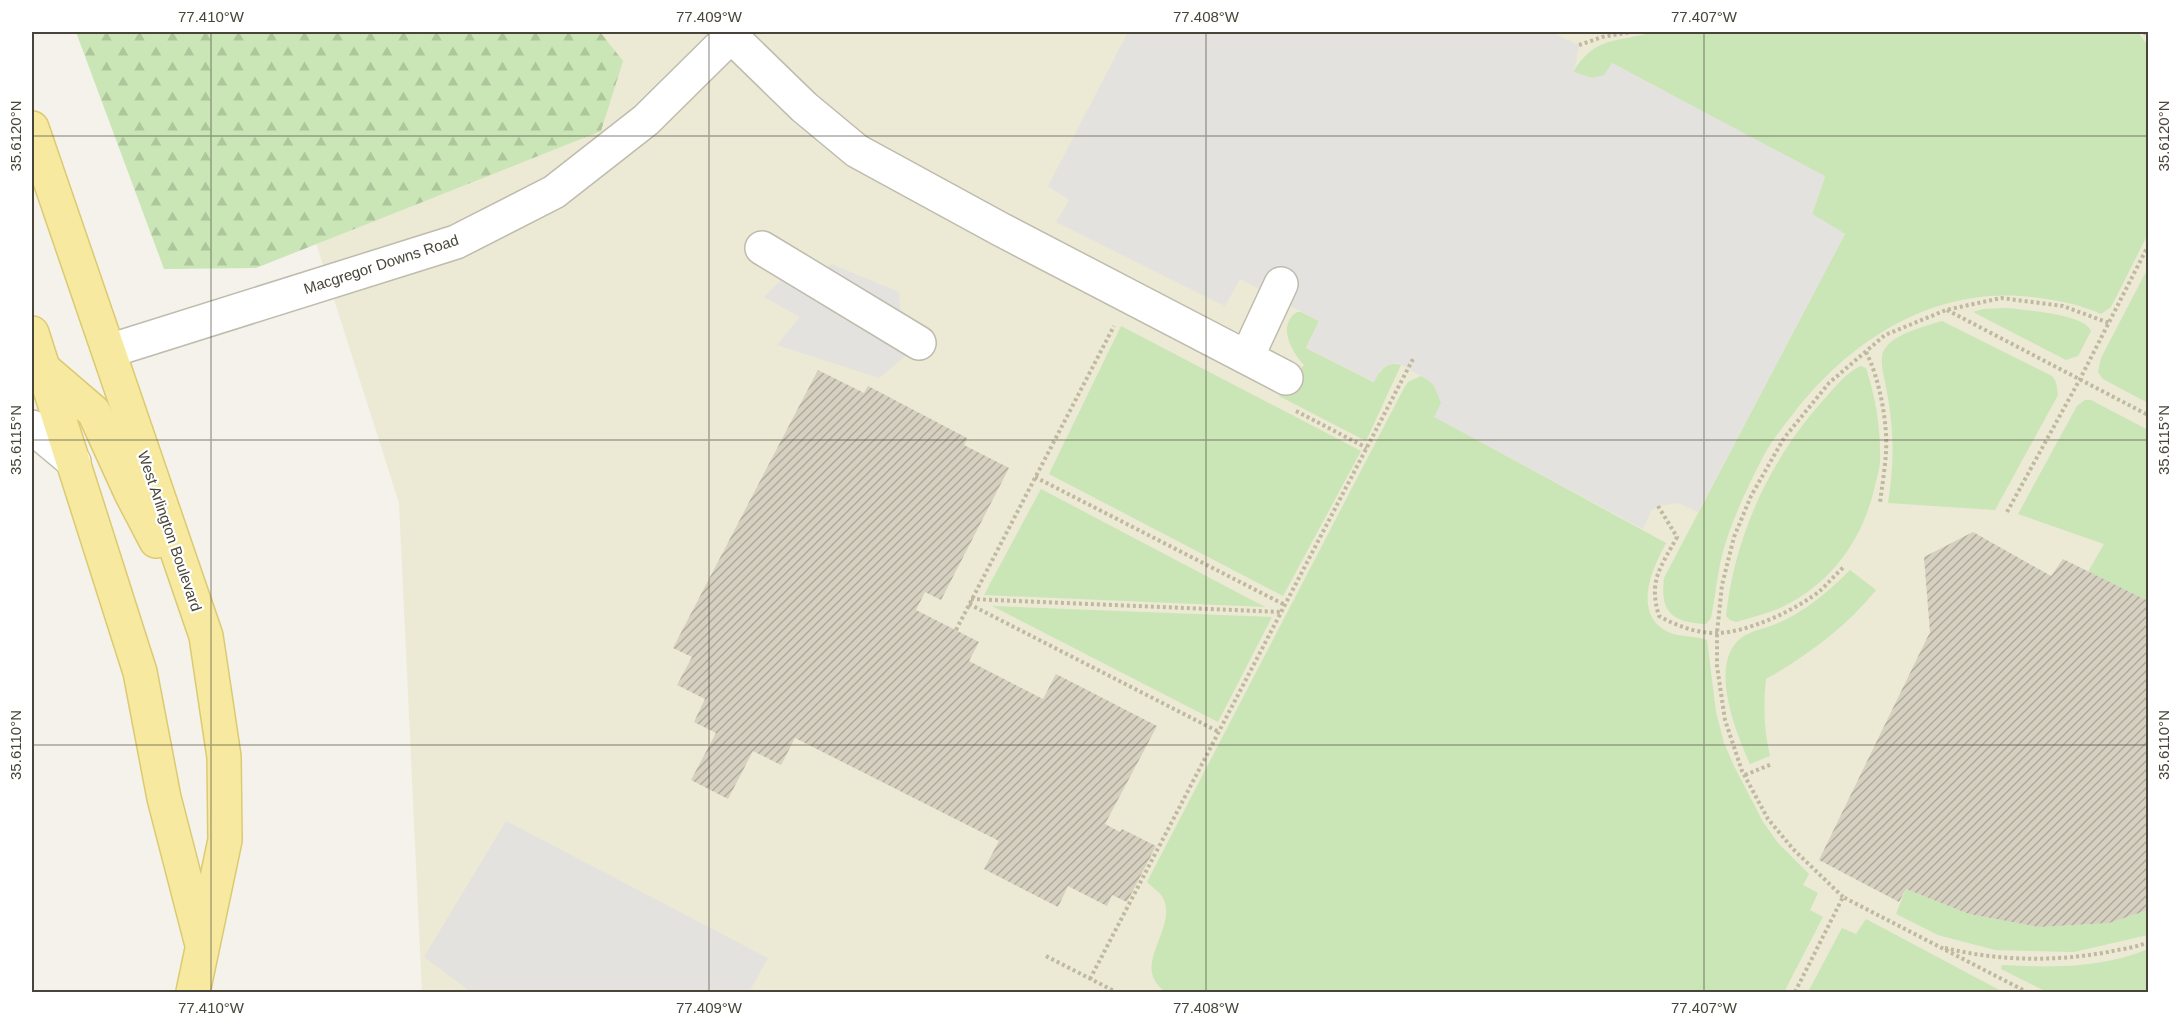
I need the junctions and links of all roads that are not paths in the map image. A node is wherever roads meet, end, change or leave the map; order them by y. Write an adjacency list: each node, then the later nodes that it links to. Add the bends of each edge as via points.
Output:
1 (733, 34): 7 (street, Macgregor Downs Road, via 646,120 555,192 456,242); 8 (street, via 804,107 856,151)
2 (32, 128): 7 (main road, West Arlington Boulevard)
3 (762, 248): 6 (street)
4 (1281, 284): 8 (street)
5 (32, 333): 9 (main road, West Arlington Boulevard)
6 (919, 343)
7 (109, 351): 13 (main road, West Arlington Boulevard)
8 (1247, 357): 10 (street)
9 (38, 372): 12 (main road, West Arlington Boulevard); 13 (main road, via 94,412 130,493)
10 (1286, 378)
11 (32, 427): 12 (street)
12 (74, 462): 14 (main road, West Arlington Boulevard, via 140,672 164,798)
13 (206, 636): 14 (main road, West Arlington Boulevard, via 224,757 225,840)
14 (203, 949): 15 (main road, West Arlington Boulevard)
15 (193, 993)

